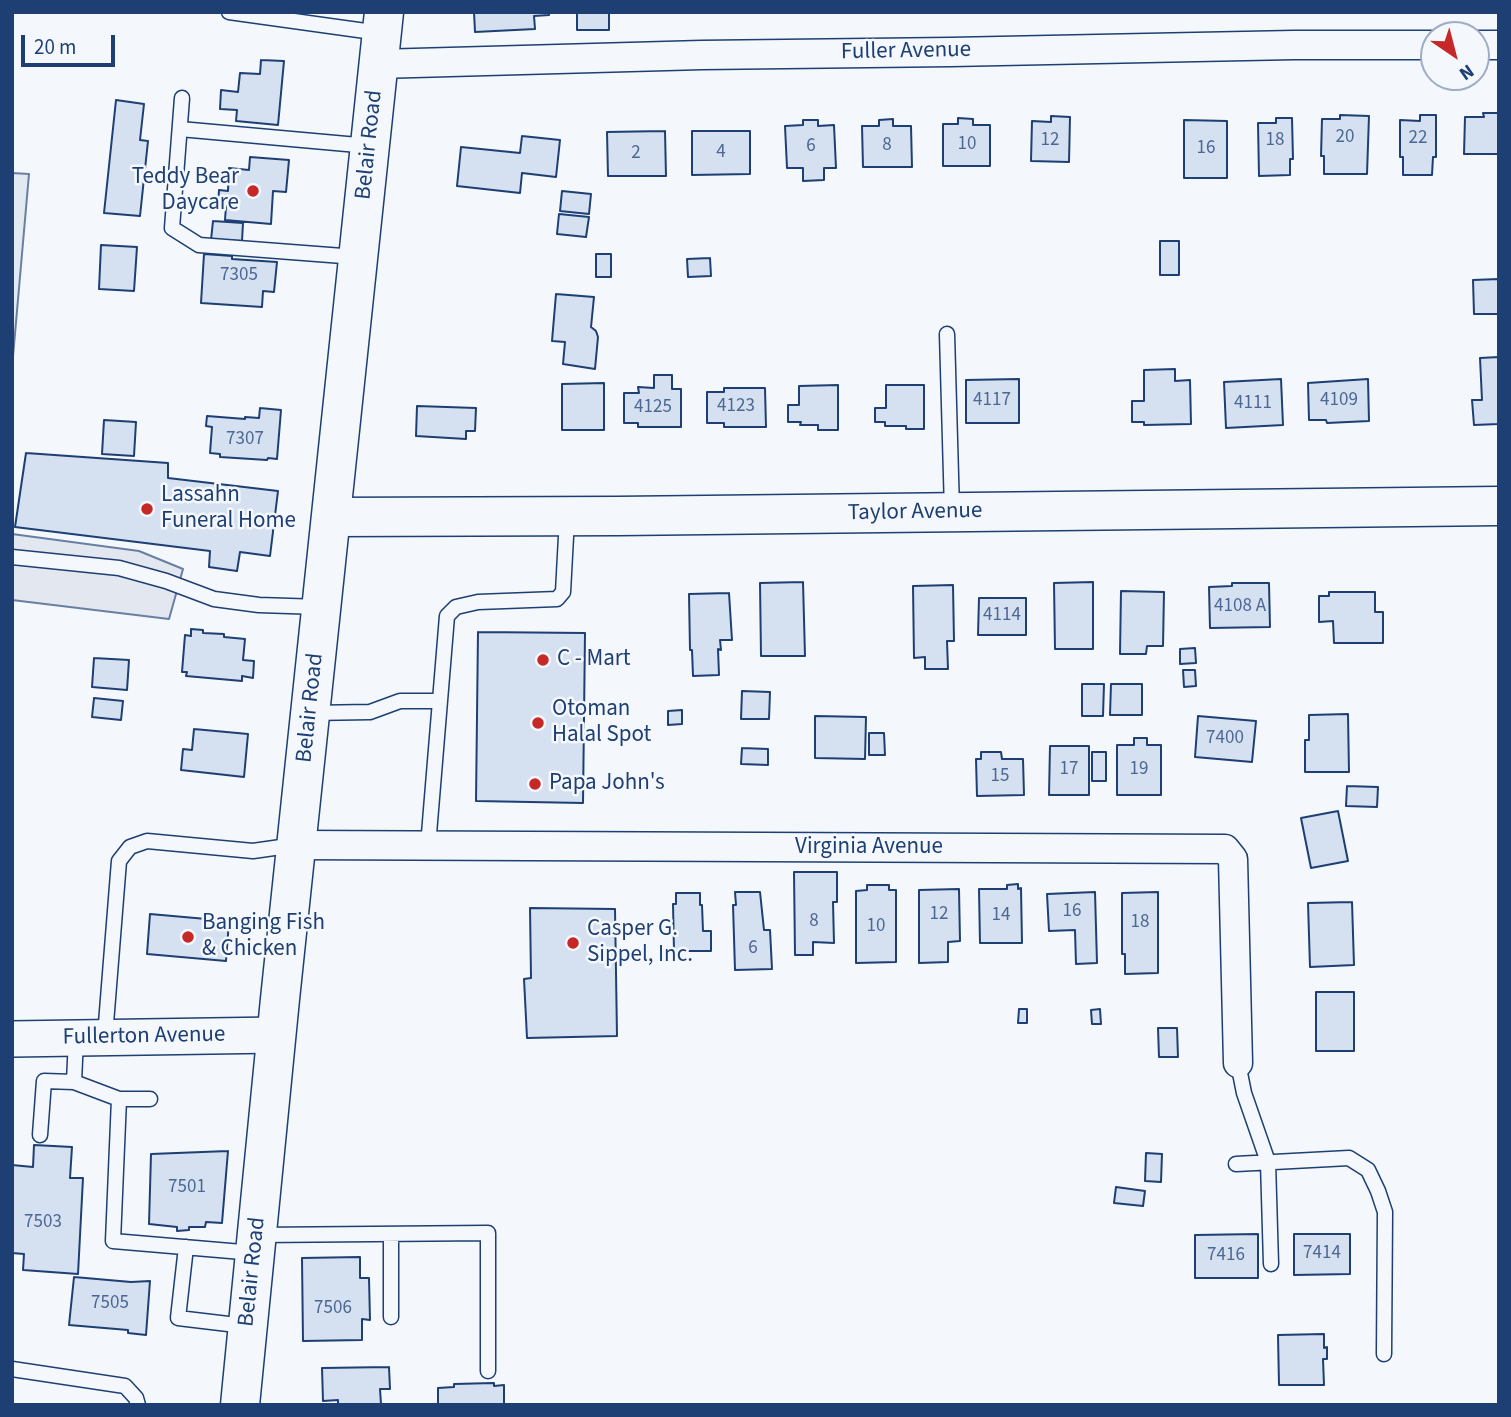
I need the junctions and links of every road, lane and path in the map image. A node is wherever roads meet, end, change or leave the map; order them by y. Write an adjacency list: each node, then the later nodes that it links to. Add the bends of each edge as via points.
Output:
1 (229, 12): 2 (lane)
2 (382, 37): 3 (street, Fuller Avenue, via 702,55); 6 (main road, Belair Road)
3 (1420, 45)
4 (182, 98): 5 (lane)
5 (180, 129): 6 (lane); 7 (lane, via 172,228 199,245)
6 (370, 146): 7 (main road, Belair Road)
7 (359, 258): 11 (main road, Belair Road)
8 (947, 334): 10 (lane)
9 (1499, 506): 10 (main road, Taylor Avenue)
10 (952, 513): 12 (main road, Taylor Avenue)
11 (332, 517): 12 (main road, Taylor Avenue); 14 (main road, Belair Road)
12 (568, 517): 15 (lane, via 564,592 557,599 478,602 456,607 447,616)
13 (12, 558): 14 (lane, via 119,568 214,599)
14 (322, 607): 16 (main road, Belair Road)
15 (440, 701): 16 (lane, via 400,701 370,712); 18 (lane)
16 (311, 713): 17 (main road, Belair Road)
17 (297, 845): 18 (street, Virginia Avenue); 19 (main road, Belair Road); 20 (lane, via 253,851 147,841 130,847 119,861)
18 (428, 846): 22 (street, Virginia Avenue, via 1225,849 1233,859)
19 (276, 1035): 20 (street, Fullerton Avenue); 30 (main road, Belair Road)
20 (90, 1038): 21 (street, Fullerton Avenue); 23 (lane)
21 (12, 1039)
22 (1238, 1063): 27 (lane)
23 (74, 1082): 24 (lane); 26 (lane, via 44,1081)
24 (119, 1099): 25 (lane); 31 (lane, via 113,1241)
25 (150, 1099)
26 (40, 1135)
27 (1268, 1162): 28 (lane); 32 (lane); 35 (lane, via 1349,1158 1368,1170 1385,1212)
28 (1236, 1164)
29 (391, 1234): 30 (lane); 33 (lane); 37 (lane, via 488,1233)
30 (256, 1244): 31 (lane); 34 (main road, Belair Road)
31 (186, 1247): 34 (lane, via 178,1318)
32 (1271, 1264)
33 (391, 1317)
34 (248, 1326): 39 (main road, Belair Road)
35 (1384, 1354)
36 (12, 1369): 38 (lane, via 125,1386)
37 (488, 1371)
38 (138, 1405)
39 (240, 1405)

